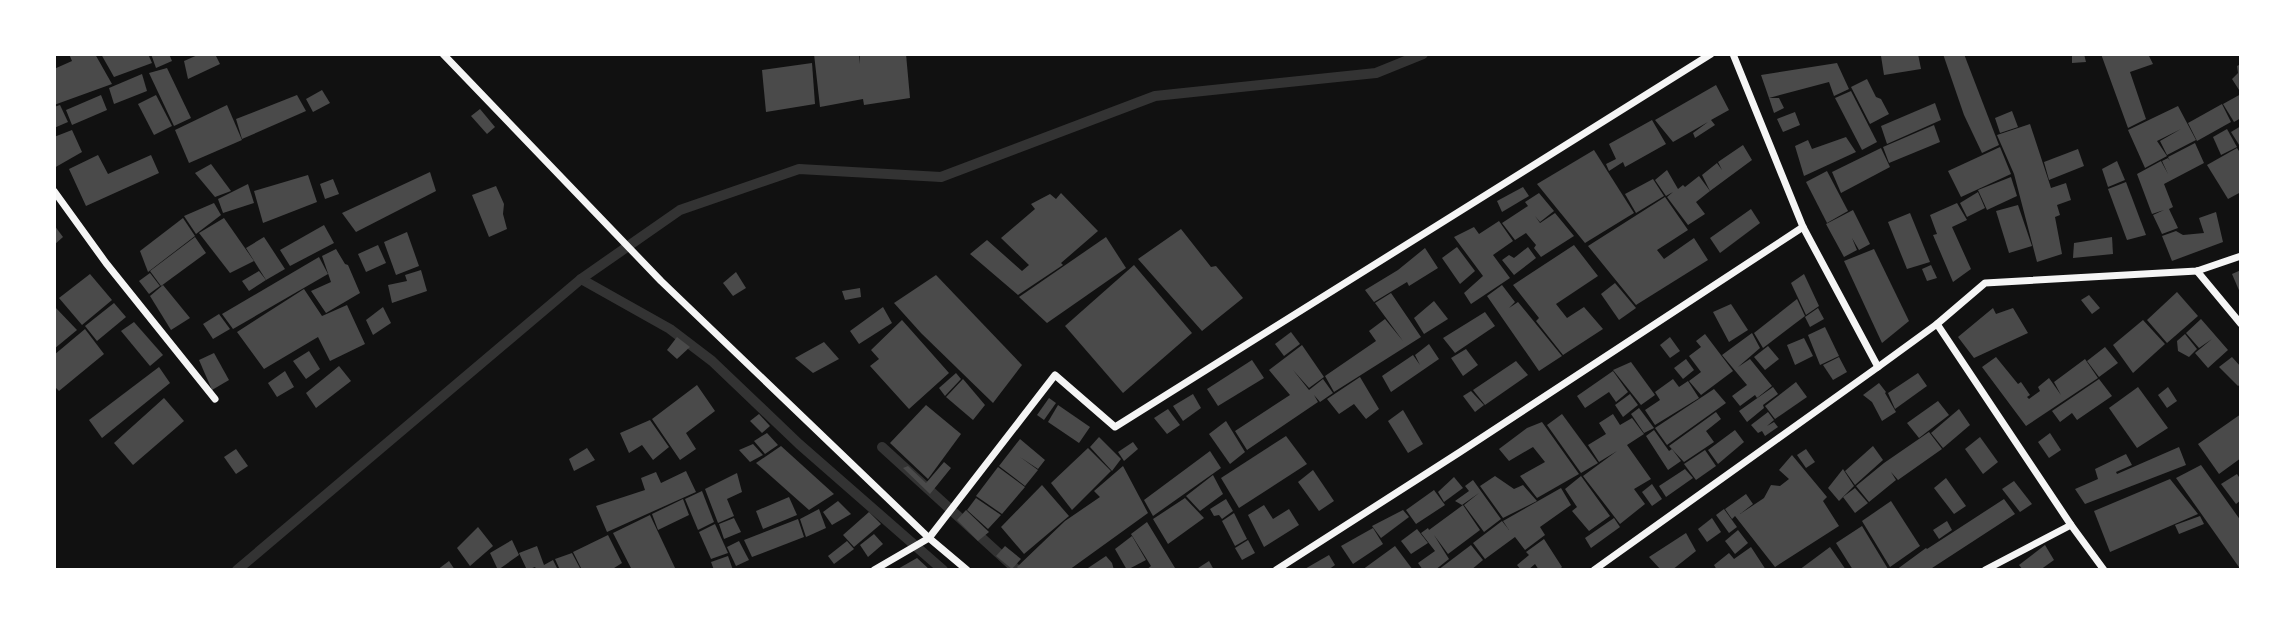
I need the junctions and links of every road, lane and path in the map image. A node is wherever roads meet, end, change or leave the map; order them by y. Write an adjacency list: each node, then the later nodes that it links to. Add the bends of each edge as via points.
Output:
1 (443, 54): 13 (street, via 662,281)
2 (1711, 54): 13 (street, via 1115,427 1055,376)
3 (1732, 54): 5 (street)
4 (54, 191): 11 (street)
5 (1803, 226): 10 (street); 16 (street)
6 (2241, 256): 7 (street)
7 (2197, 271): 8 (street, via 1985,283); 9 (street)
8 (1937, 324): 10 (street); 12 (street)
9 (2241, 324)
10 (1878, 368): 17 (street)
11 (215, 399)
12 (2071, 525): 18 (street); 19 (street)
13 (929, 538): 14 (street); 15 (street)
14 (874, 570)
15 (967, 570)
16 (1276, 570)
17 (1594, 570)
18 (1985, 570)
19 (2104, 570)

